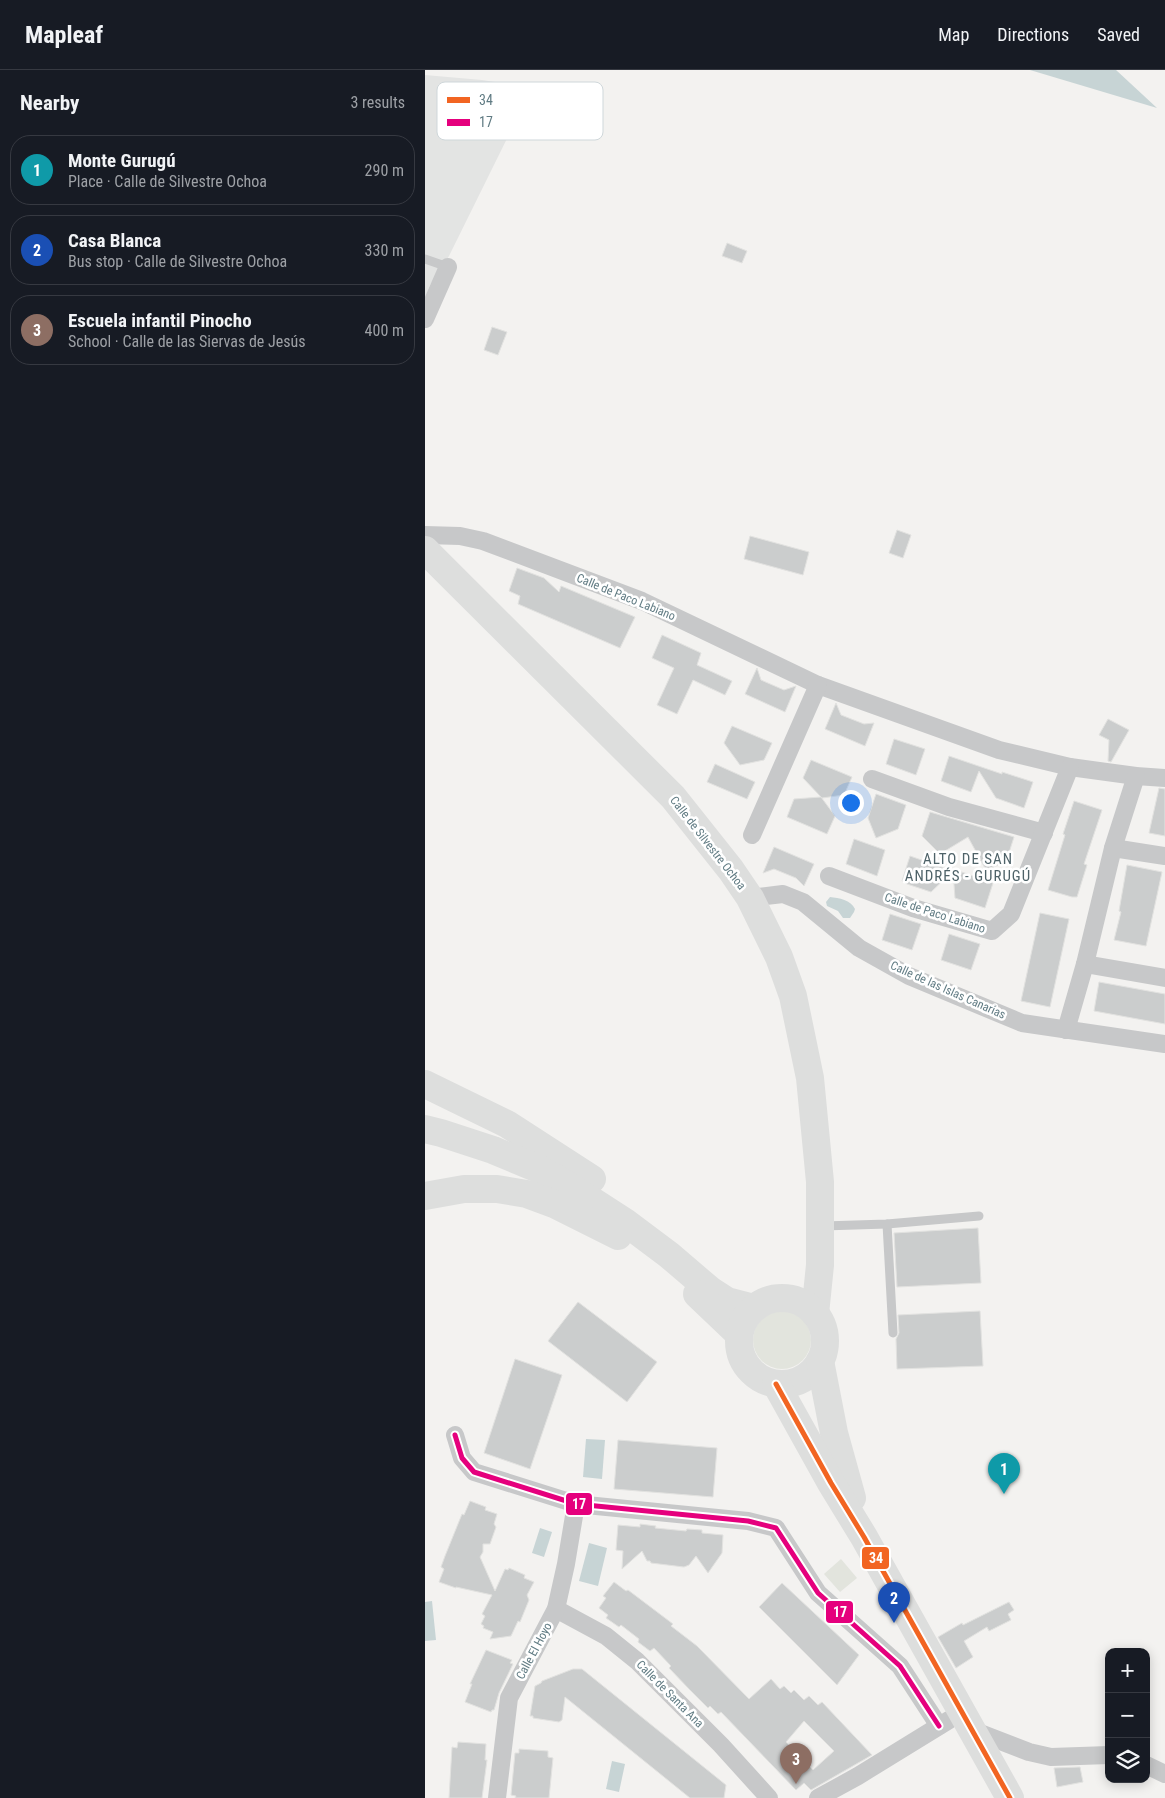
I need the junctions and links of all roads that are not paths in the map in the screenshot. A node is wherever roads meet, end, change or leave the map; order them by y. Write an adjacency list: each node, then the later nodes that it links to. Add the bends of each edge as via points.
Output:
1 (425, 259): 2 (lane)
2 (448, 267): 3 (street)
3 (425, 319)
4 (425, 535): 6 (street, Calle de Paco Labiano, via 460,536 483,541 642,601)
5 (425, 550): 16 (highway, Calle de Silvestre Ochoa, via 673,797)
6 (818, 685): 7 (street, Calle de Paco Labiano, via 999,750); 12 (street)
7 (1071, 766): 8 (street, Calle de Paco Labiano); 11 (street, Calle de Paco Labiano)
8 (1136, 776): 9 (street, Calle de Paco Labiano); 13 (street)
9 (1165, 778)
10 (872, 779): 11 (street, via 949,807)
11 (1044, 833): 15 (street, Calle de Paco Labiano, via 1011,914 992,931 913,908)
12 (752, 835)
13 (1113, 848): 14 (street); 17 (street)
14 (1165, 856)
15 (829, 876)
16 (750, 898): 19 (street, Calle de las Islas Canarias, via 783,894 803,902 859,948 909,976 1023,1023); 27 (highway, Calle de Silvestre Ochoa, via 779,957 801,1031 815,1122)
17 (1085, 964): 18 (street); 19 (street)
18 (1165, 978)
19 (1066, 1030): 20 (street, Calle de las Islas Canarias)
20 (1165, 1044)
21 (425, 1084): 28 (highway, via 507,1124 609,1190 644,1223)
22 (425, 1129): 24 (highway, via 493,1150 541,1170)
23 (425, 1196): 29 (highway, via 464,1189 497,1189 527,1194 615,1234)
24 (610, 1213): 28 (highway); 29 (highway)
25 (979, 1216): 26 (lane)
26 (887, 1224): 27 (lane); 33 (lane)
27 (820, 1226): 30 (highway, via 803,1274); 32 (highway, Calle de Silvestre Ochoa)
28 (669, 1255): 31 (highway, via 727,1301)
29 (689, 1285): 34 (highway)
30 (780, 1298): 31 (highway); 32 (highway, via 805,1305)
31 (754, 1308): 34 (highway)
32 (815, 1314): 35 (highway, via 825,1336)
33 (893, 1333)
34 (739, 1334): 36 (highway, via 743,1361 762,1380)
35 (820, 1361): 36 (highway, via 802,1380); 39 (highway, via 834,1433)
36 (775, 1384): 39 (highway)
37 (455, 1435): 38 (street, via 462,1458 474,1472)
38 (577, 1504): 40 (street, Calle El Hoyo); 42 (street, via 748,1521 775,1528 818,1593 900,1666)
39 (864, 1537): 41 (highway)
40 (556, 1609): 46 (street, Calle El Hoyo, via 509,1698); 47 (street, Calle de Santa Ana, via 606,1636 637,1661)
41 (967, 1721): 42 (street); 43 (street, via 1029,1752 1051,1757); 49 (highway)
42 (939, 1726): 48 (street)
43 (1105, 1755)
44 (1150, 1767): 45 (street)
45 (1165, 1774)
46 (497, 1798)
47 (769, 1798)
48 (818, 1798)
49 (1010, 1798)

